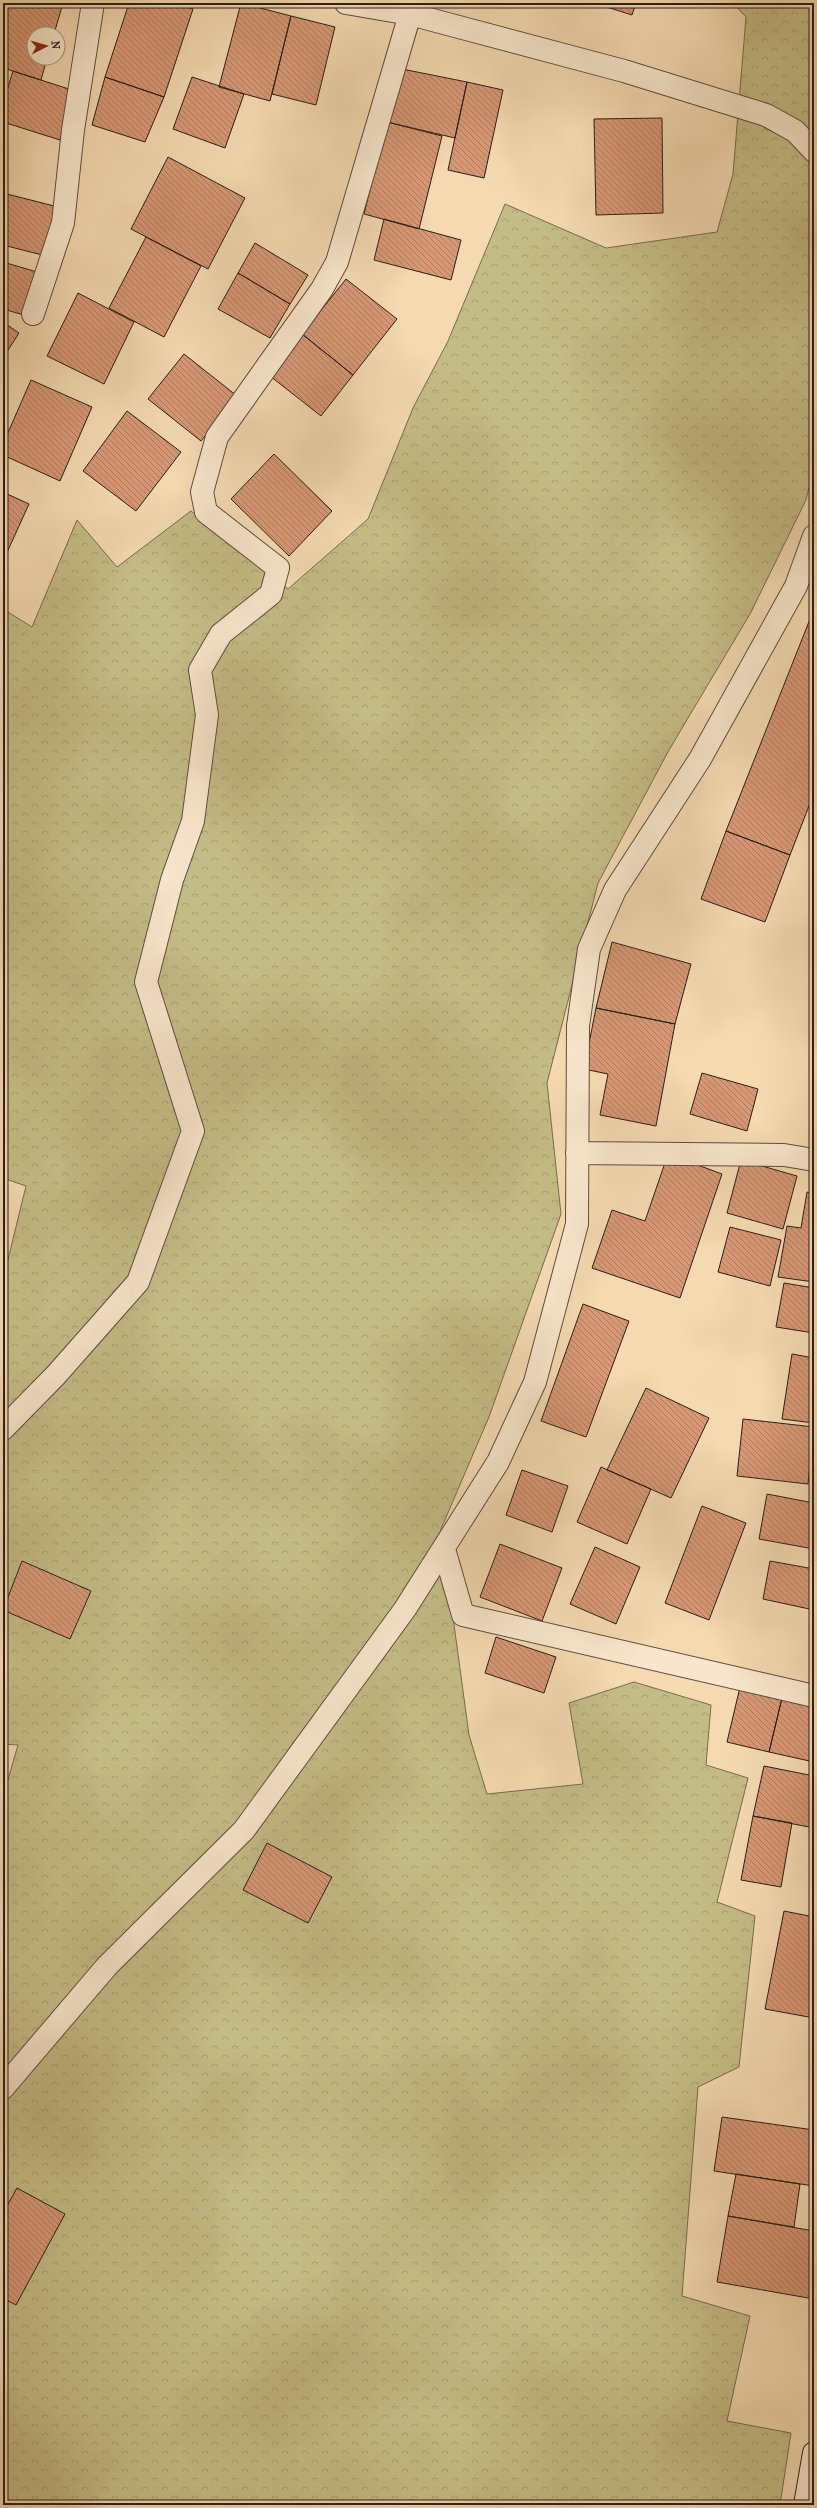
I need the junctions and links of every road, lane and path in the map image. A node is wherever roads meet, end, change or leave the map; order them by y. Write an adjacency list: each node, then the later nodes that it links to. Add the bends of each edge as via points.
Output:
1 (93, 3): 5 (street, via 73,130 63,223)
2 (346, 3): 3 (street)
3 (410, 14): 4 (street, via 624,71 766,115 795,132); 10 (street, via 337,262 322,289 217,437 202,492 206,512 278,568 271,594 221,634 200,670 207,715 193,821 172,880 146,982 193,1131 138,1282 56,1375)
4 (814, 152)
5 (33, 314)
6 (814, 536): 7 (street)
7 (805, 587): 8 (street, via 700,759 615,890 589,949 578,1026)
8 (577, 1153): 9 (street, via 784,1155); 11 (street, via 577,1224 535,1382 498,1462)
9 (814, 1160)
10 (3, 1429)
11 (444, 1549): 12 (street, via 463,1615); 13 (street, via 405,1609 244,1830 107,1966)
12 (814, 1696)
13 (7, 2075)
14 (814, 2453): 15 (street)
15 (805, 2505)

